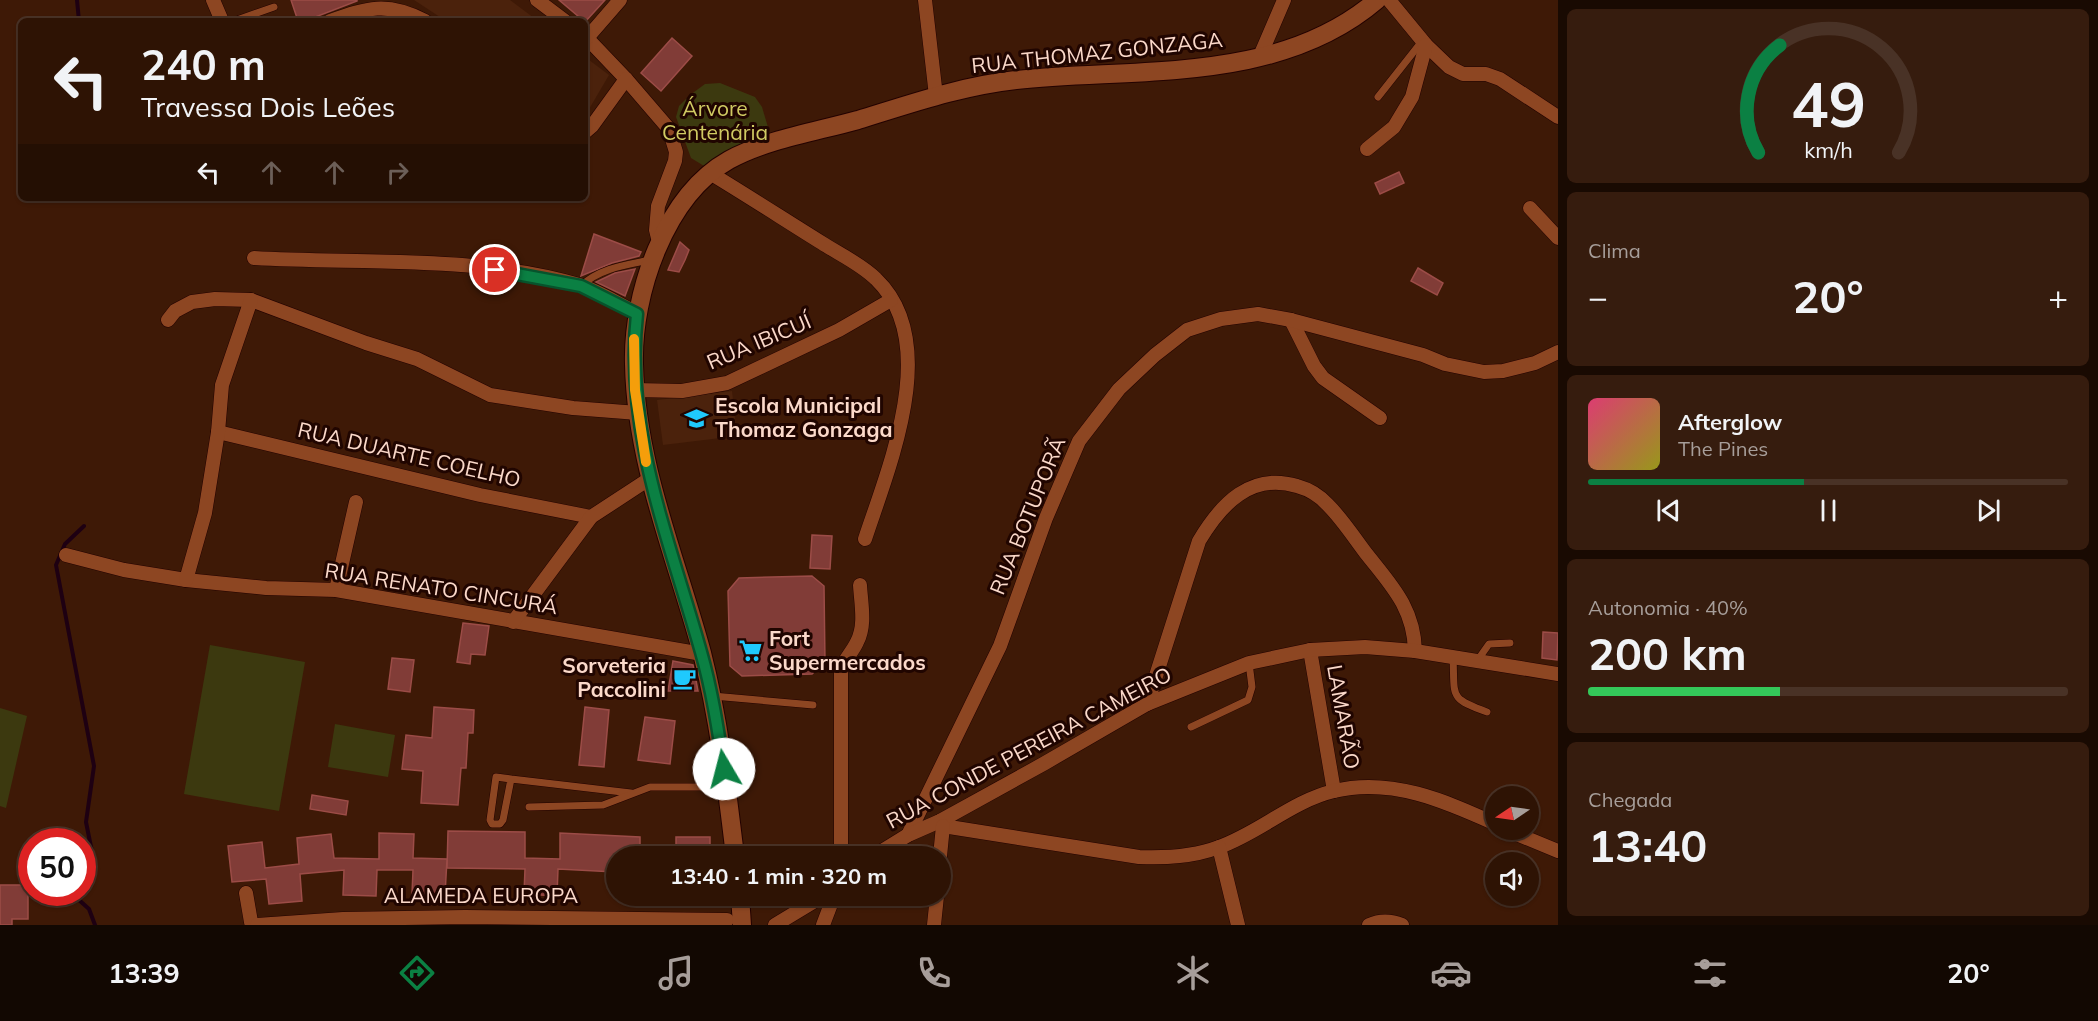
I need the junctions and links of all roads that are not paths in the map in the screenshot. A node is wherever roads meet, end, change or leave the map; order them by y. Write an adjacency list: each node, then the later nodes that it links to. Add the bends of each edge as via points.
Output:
1 (213, 0): 9 (street)
2 (537, 0): 13 (street)
3 (620, 0): 14 (street)
4 (925, 0): 19 (street)
5 (1284, 0): 17 (street)
6 (1377, 0): 17 (main road, RUA THOMAZ GONZAGA, via 1311,40)
7 (1389, 0): 16 (street)
8 (274, 7): 10 (lane)
9 (221, 18)
10 (243, 18)
11 (338, 18): 12 (street, via 377,7)
12 (417, 18)
13 (561, 18)
14 (588, 35)
15 (588, 39): 18 (street)
16 (1425, 42): 20 (lane); 21 (street, via 1449,67 1463,74 1486,74 1500,79); 23 (street, via 1412,97 1394,127)
17 (1260, 56): 19 (main road, RUA THOMAZ GONZAGA, via 1206,68 1000,82)
18 (626, 79): 22 (street); 27 (street, via 662,118 676,152 658,206)
19 (936, 96): 24 (main road, RUA THOMAZ GONZAGA, via 763,146)
20 (1378, 97)
21 (1558, 117)
22 (588, 129)
23 (1367, 149)
24 (711, 172): 27 (main road, RUA THOMAZ GONZAGA); 32 (street, via 876,279)
25 (1530, 208): 26 (street)
26 (1558, 238)
27 (659, 242): 29 (main road, RUA THOMAZ GONZAGA)
28 (254, 258): 30 (street, via 473,267)
29 (651, 260): 30 (lane, via 610,269 592,276); 33 (main road, RUA THOMAZ GONZAGA)
30 (581, 286): 33 (street)
31 (251, 300): 34 (street, via 192,302); 38 (street, via 417,359 490,395); 40 (street, via 222,386)
32 (891, 300): 37 (street, RUA IBICUÍ, via 839,330 727,383 682,391); 44 (street, via 902,321 907,348 906,376 897,442)
33 (637, 314): 37 (main road, RUA THOMAZ GONZAGA)
34 (168, 320)
35 (1290, 320): 36 (street, RUA BOTUPORÃ, via 1484,372 1535,363); 39 (street, via 1323,378); 70 (street, RUA BOTUPORÃ, via 1258,314 1221,319 1187,330 1102,408 1079,441 1000,646)
36 (1558, 352)
37 (635, 390): 38 (main road, RUA THOMAZ GONZAGA)
38 (638, 413): 41 (main road, RUA THOMAZ GONZAGA)
39 (1380, 418)
40 (218, 432): 43 (street, RUA DUARTE COELHO, via 480,495); 46 (street, via 205,513)
41 (649, 479): 43 (street); 53 (main road, RUA THOMAZ GONZAGA)
42 (356, 502): 48 (street)
43 (591, 517): 49 (street)
44 (865, 539)
45 (66, 555): 46 (street, RUA RENATO CINCURÁ)
46 (186, 580): 48 (street, RUA RENATO CINCURÁ)
47 (860, 585): 73 (street, via 860,637 841,672)
48 (336, 590): 49 (street, RUA RENATO CINCURÁ)
49 (513, 622): 53 (street, RUA RENATO CINCURÁ)
50 (1510, 643): 55 (lane, via 1489,644)
51 (1310, 650): 52 (street, RUA CONDE PEREIRA CAMEIRO, via 1365,647); 56 (street, RUA CONDE PEREIRA CAMEIRO); 65 (street, LAMARÃO)
52 (1415, 651): 54 (street, RUA CONDE PEREIRA CAMEIRO); 59 (street, via 1412,621 1403,603 1328,504 1309,491 1275,481 1235,497 1212,520 1199,541)
53 (702, 654): 58 (main road, RUA THOMAZ GONZAGA)
54 (1453, 657): 55 (street, RUA CONDE PEREIRA CAMEIRO); 61 (lane, via 1457,696 1461,702)
55 (1477, 661): 57 (street, RUA CONDE PEREIRA CAMEIRO)
56 (1249, 663): 59 (street, RUA CONDE PEREIRA CAMEIRO); 62 (lane, via 1252,687 1248,700)
57 (1558, 674)
58 (711, 696): 60 (lane); 64 (main road, RUA THOMAZ GONZAGA)
59 (1147, 704): 69 (street, RUA CONDE PEREIRA CAMEIRO)
60 (813, 705)
61 (1487, 712)
62 (1191, 727)
63 (511, 779): 63 (lane, via 503,820 492,824 496,777); 66 (lane)
64 (726, 787): 66 (lane, via 650,787); 72 (main road, RUA THOMAZ GONZAGA)
65 (1334, 791): 68 (street, via 1364,788 1424,794); 76 (street, via 1306,801)
66 (631, 793): 67 (lane, via 603,805)
67 (529, 807)
68 (1485, 819)
69 (941, 823): 70 (street, RUA CONDE PEREIRA CAMEIRO); 75 (street); 76 (street, via 1138,857 1169,858)
70 (908, 835): 74 (street, RUA CONDE PEREIRA CAMEIRO)
71 (1531, 840): 77 (street)
72 (734, 846)
73 (841, 846)
74 (890, 846)
75 (940, 846)
76 (1219, 848): 88 (street)
77 (1558, 851)
78 (246, 893): 84 (street, ALAMEDA EUROPA, via 251,922)
79 (739, 906): 83 (main road)
80 (806, 906): 85 (street)
81 (830, 906): 86 (street)
82 (936, 906): 87 (street)
83 (737, 922): 84 (street, ALAMEDA EUROPA, via 465,916)
84 (256, 925)
85 (775, 925)
86 (823, 925)
87 (934, 925)
88 (1238, 925)
89 (1369, 925): 90 (street, via 1378,921)
90 (1401, 925)

